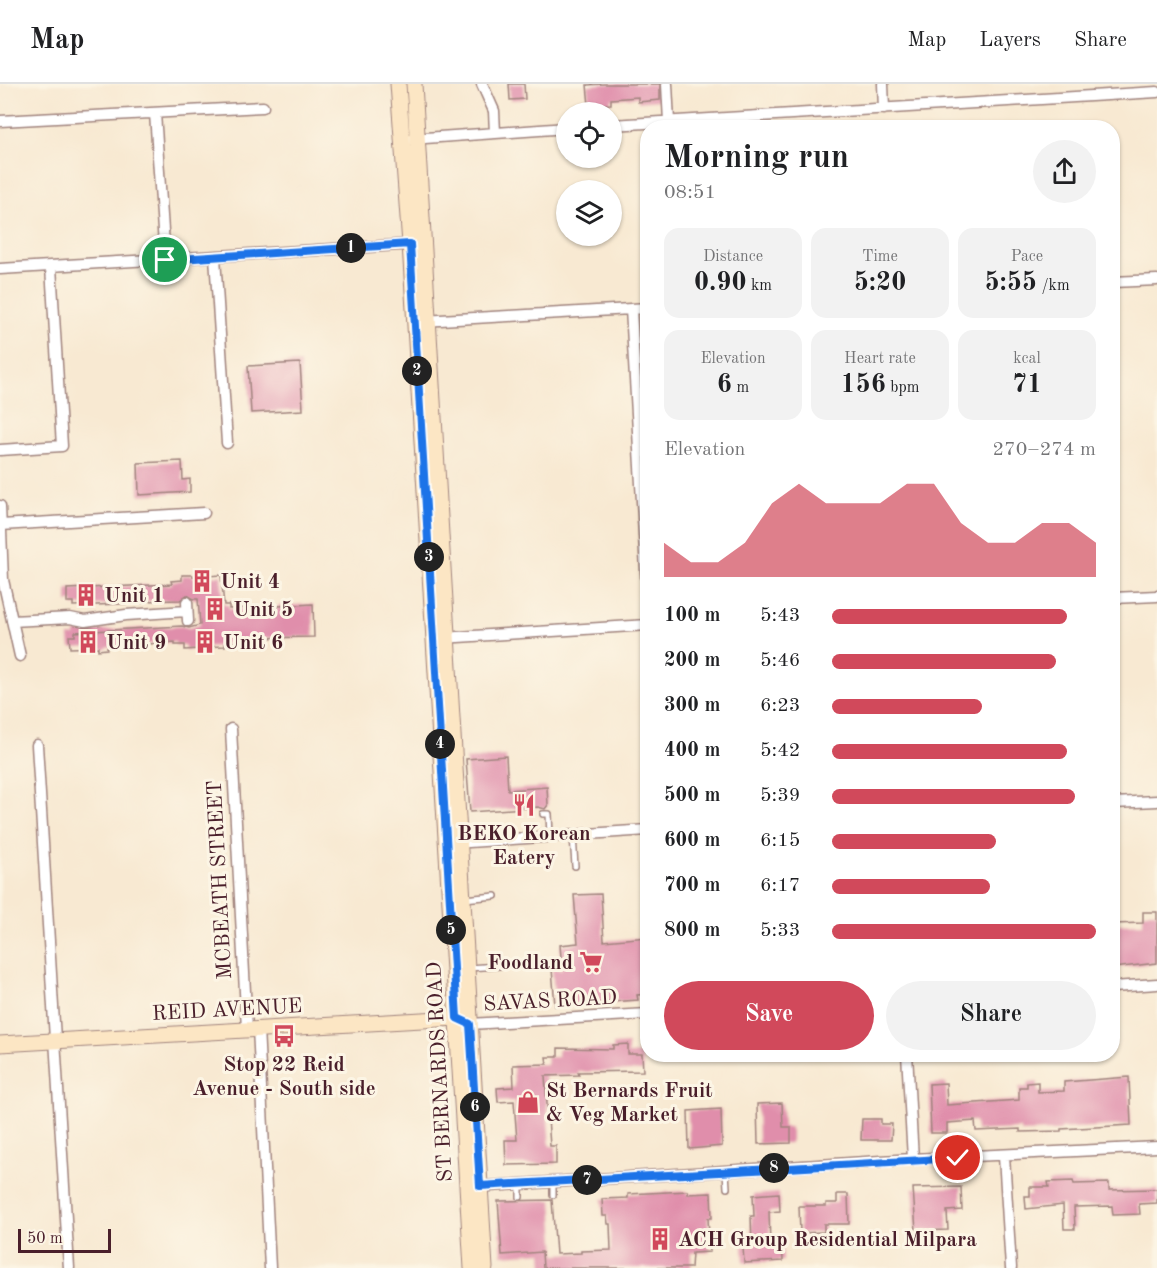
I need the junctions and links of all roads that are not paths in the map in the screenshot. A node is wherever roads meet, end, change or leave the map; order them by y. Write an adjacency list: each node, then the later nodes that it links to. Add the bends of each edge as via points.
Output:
1 (398, 84): 20 (main road, ST BERNARDS ROAD)
2 (414, 84): 19 (main road, ST BERNARDS ROAD)
3 (482, 84): 18 (street, via 494,111)
4 (667, 84): 11 (street)
5 (883, 84): 8 (street)
6 (1157, 92): 8 (street)
7 (263, 107): 9 (street)
8 (884, 109): 10 (street)
9 (155, 113): 14 (street); 23 (street)
10 (760, 116): 12 (street); 13 (street)
11 (669, 120)
12 (699, 120)
13 (760, 120)
14 (0, 122)
15 (622, 124): 16 (street)
16 (640, 124)
17 (556, 129): 18 (street)
18 (495, 133): 19 (street)
19 (417, 138): 20 (street); 21 (main road, ST BERNARDS ROAD)
20 (401, 139): 21 (main road, ST BERNARDS ROAD)
21 (416, 244): 22 (street); 30 (main road, ST BERNARDS ROAD)
22 (215, 257): 23 (street); 31 (street)
23 (165, 260): 24 (street)
24 (51, 267): 25 (street); 32 (street, via 62,446)
25 (0, 269)
26 (1157, 280): 27 (street)
27 (1120, 282)
28 (640, 308): 29 (street)
29 (631, 309): 30 (street); 33 (street)
30 (420, 321): 42 (main road, ST BERNARDS ROAD)
31 (227, 443)
32 (0, 450)
33 (640, 466)
34 (0, 506): 36 (street)
35 (204, 513): 36 (street)
36 (1, 525): 40 (street, via 3,580)
37 (1157, 596): 38 (street)
38 (1120, 598)
39 (187, 611): 40 (street, via 85,621)
40 (12, 621): 43 (street)
41 (640, 626): 42 (street)
42 (440, 638): 52 (main road, ST BERNARDS ROAD)
43 (20, 656)
44 (231, 729): 62 (street, MCBEATH STREET)
45 (37, 745): 63 (street)
46 (1157, 801): 47 (street)
47 (1120, 803)
48 (543, 814): 51 (lane, via 549,814)
49 (640, 831): 50 (street)
50 (573, 835): 51 (street); 53 (lane)
51 (550, 836): 52 (street)
52 (453, 843): 55 (main road, ST BERNARDS ROAD); 61 (main road, ST BERNARDS ROAD)
53 (575, 866)
54 (495, 896): 55 (lane)
55 (462, 899): 57 (main road, ST BERNARDS ROAD)
56 (499, 966): 57 (lane)
57 (466, 968): 61 (main road, ST BERNARDS ROAD)
58 (1157, 984): 59 (street)
59 (1120, 987)
60 (640, 1014): 61 (street, SAVAS ROAD)
61 (463, 1021): 62 (main road, REID AVENUE); 72 (main road, ST BERNARDS ROAD)
62 (252, 1029): 63 (main road, REID AVENUE); 77 (street, MCBEATH STREET)
63 (54, 1041): 64 (main road, REID AVENUE); 76 (street)
64 (0, 1044)
65 (907, 1062): 68 (street)
66 (1157, 1147): 67 (street)
67 (1004, 1156): 68 (street); 80 (street)
68 (913, 1159): 69 (street)
69 (726, 1171): 70 (street); 73 (lane)
70 (553, 1182): 71 (street); 74 (lane)
71 (520, 1184): 72 (street); 75 (lane)
72 (473, 1187): 78 (main road, ST BERNARDS ROAD); 79 (main road, ST BERNARDS ROAD)
73 (727, 1188)
74 (553, 1195)
75 (520, 1197)
76 (69, 1268)
77 (270, 1268)
78 (472, 1268)
79 (485, 1268)
80 (1011, 1268)

